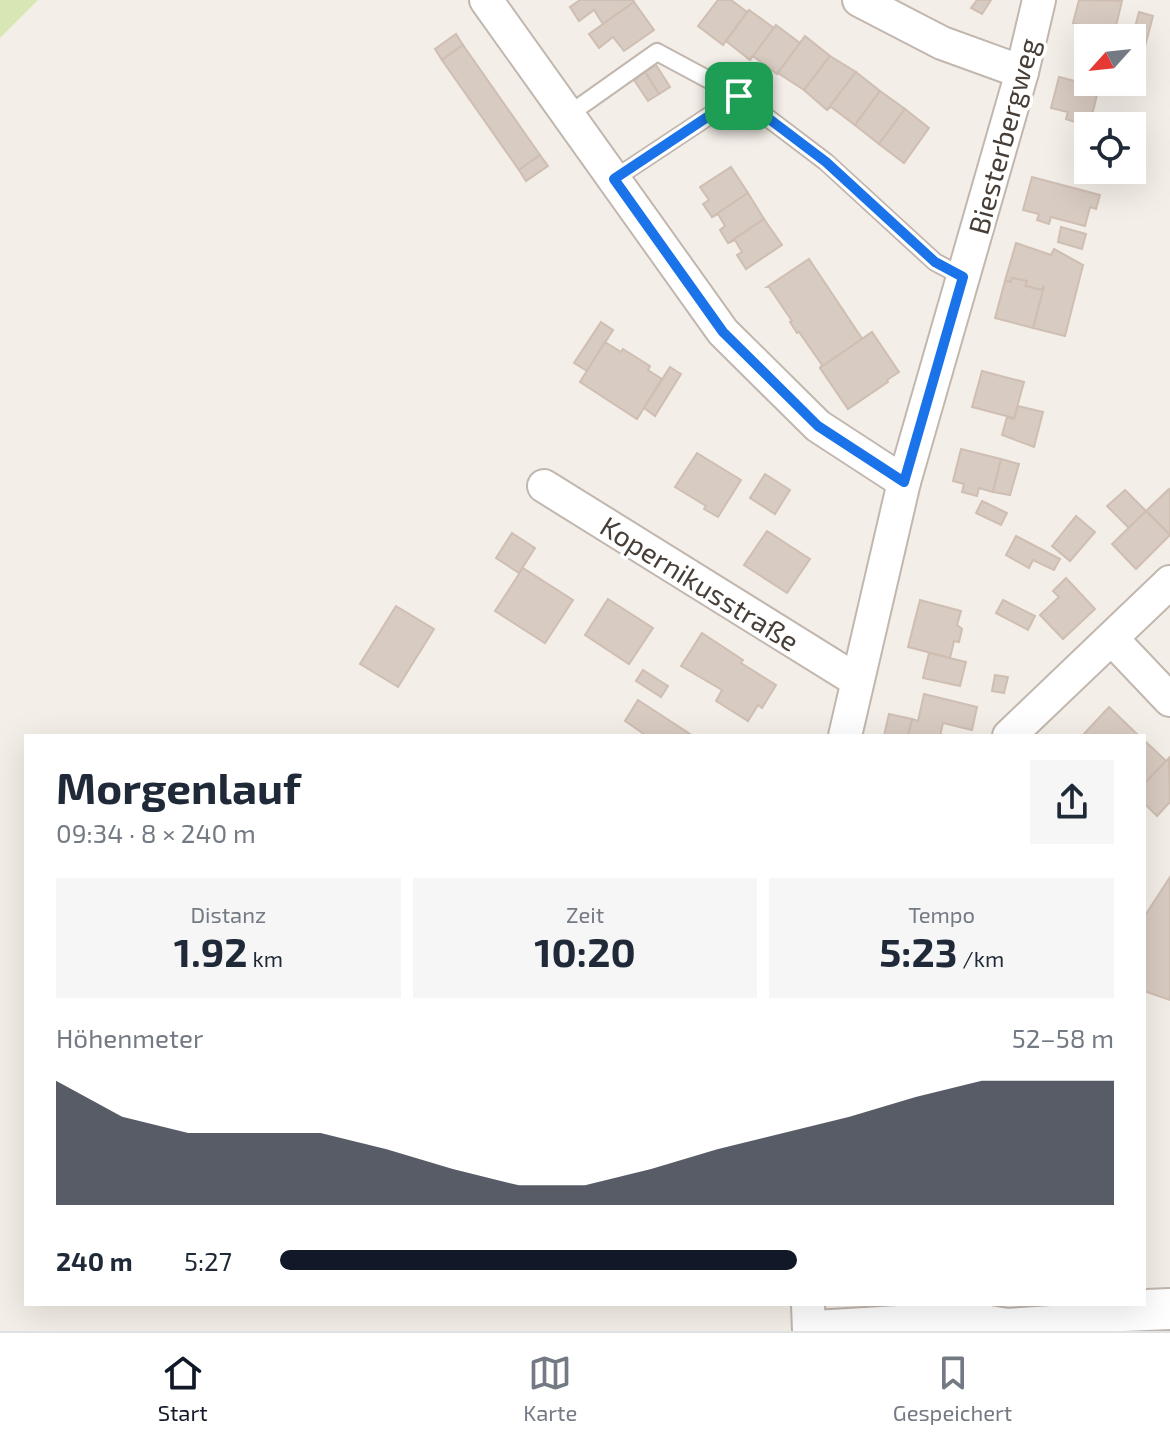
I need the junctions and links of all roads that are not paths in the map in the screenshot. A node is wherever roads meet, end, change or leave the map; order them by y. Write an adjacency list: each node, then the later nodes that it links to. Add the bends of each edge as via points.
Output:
1 (486, 0): 6 (street)
2 (859, 0): 4 (street, via 942,43)
3 (1039, 0): 4 (street, Biesterbergweg)
4 (1022, 72): 8 (street, Biesterbergweg)
5 (739, 96): 6 (lane, via 657,52); 7 (lane); 8 (lane, via 826,162 935,262)
6 (568, 115): 7 (street)
7 (614, 179): 9 (street, via 723,332 818,426)
8 (963, 277): 9 (street, Biesterbergweg)
9 (904, 482): 13 (street, Biesterbergweg)
10 (544, 486): 13 (street, Kopernikusstraße)
11 (1170, 582): 12 (street)
12 (1113, 640): 14 (street); 16 (street)
13 (856, 680): 15 (street, Biesterbergweg)
14 (1170, 700)
15 (845, 734)
16 (1011, 734)
17 (808, 1306): 22 (street)
18 (999, 1306): 21 (street)
19 (1081, 1308): 20 (street); 21 (street, via 1068,1325 1006,1329)
20 (1170, 1309)
21 (966, 1322): 22 (street)
22 (812, 1331)

